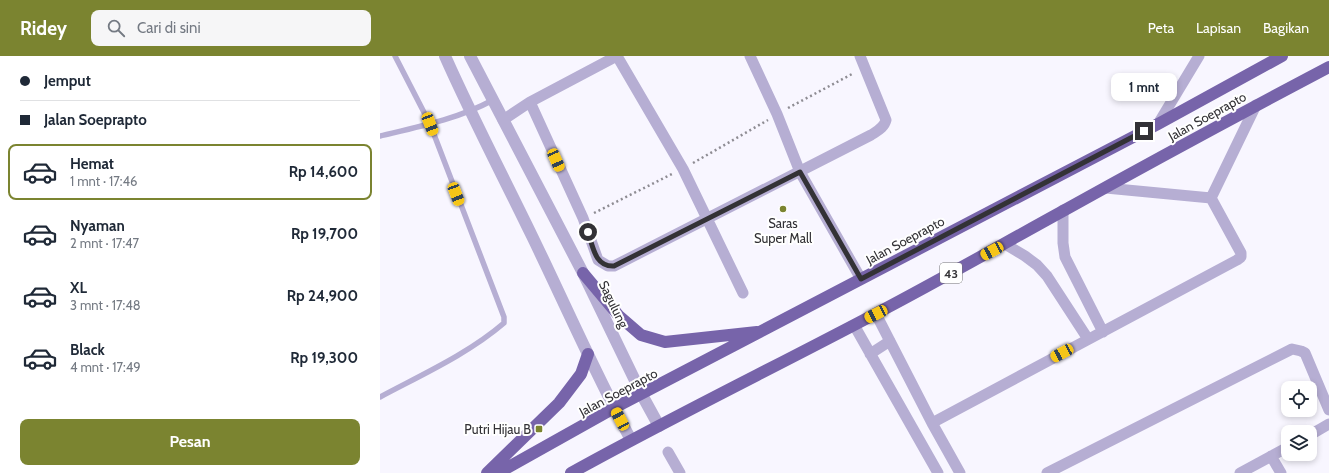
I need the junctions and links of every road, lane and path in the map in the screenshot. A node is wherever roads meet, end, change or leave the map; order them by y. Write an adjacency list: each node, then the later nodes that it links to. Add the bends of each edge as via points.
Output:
1 (395, 56): 17 (lane)
2 (445, 56): 14 (street)
3 (470, 56): 11 (street, Sagulung)
4 (617, 56): 12 (street); 20 (street)
5 (750, 56): 15 (street)
6 (860, 56): 9 (street)
7 (1199, 56): 18 (street)
8 (1282, 56): 18 (highway, Jalan Soeprapto)
9 (865, 67): 15 (path); 21 (street, via 886,120 884,125 871,135)
10 (1329, 67): 13 (highway, Jalan Soeprapto / 43)
11 (492, 100): 14 (lane); 16 (street, Sagulung)
12 (530, 102): 16 (street); 25 (street)
13 (1256, 105): 22 (highway, Jalan Soeprapto / 43); 23 (street)
14 (469, 111): 17 (lane); 37 (street, via 532,235)
15 (777, 114): 20 (path); 21 (street)
16 (503, 120): 28 (street, Sagulung)
17 (430, 124): 19 (lane); 40 (lane, via 504,317 504,323 494,332 432,370)
18 (1158, 124): 29 (highway, Jalan Soeprapto)
19 (380, 136)
20 (682, 169): 25 (path); 26 (street)
21 (800, 172): 26 (street); 29 (street)
22 (1106, 188): 23 (street); 24 (highway, Jalan Soeprapto / 43)
23 (1211, 198): 34 (street, via 1241,257)
24 (1063, 210): 27 (highway, Jalan Soeprapto / 43); 34 (street, via 1062,243 1065,257)
25 (583, 218): 26 (street, via 598,260 608,266 614,266)
26 (707, 219): 30 (street)
27 (1005, 244): 31 (highway, Jalan Soeprapto / 43); 35 (street, via 1037,265 1047,276)
28 (583, 273): 33 (highway, via 619,316 641,335 665,342); 39 (street, Sagulung)
29 (861, 279): 33 (highway, Jalan Soeprapto)
30 (743, 293)
31 (876, 314): 32 (highway, Jalan Soeprapto / 43); 36 (street)
32 (854, 325): 38 (street); 45 (highway, Jalan Soeprapto / 43)
33 (764, 331): 39 (highway, Jalan Soeprapto)
34 (1103, 332): 35 (street)
35 (1088, 339): 43 (street)
36 (890, 341): 38 (street); 43 (street)
37 (588, 354): 41 (street); 51 (highway, via 581,374 559,403)
38 (870, 354): 55 (street)
39 (642, 395): 41 (highway, Jalan Soeprapto); 45 (street, Sagulung)
40 (380, 397)
41 (614, 408): 47 (street); 52 (highway, Jalan Soeprapto)
42 (1329, 410): 57 (street, via 1305,354 1292,349)
43 (932, 423): 56 (street)
44 (1329, 424): 46 (street)
45 (659, 426): 47 (highway, Jalan Soeprapto / 43)
46 (1317, 431)
47 (631, 440): 53 (highway, Jalan Soeprapto / 43)
48 (1281, 451): 50 (street)
49 (668, 452): 54 (street)
50 (1272, 456): 58 (street); 59 (street)
51 (487, 473)
52 (498, 473)
53 (571, 473)
54 (680, 473)
55 (938, 473)
56 (960, 473)
57 (1048, 473)
58 (1240, 473)
59 (1281, 473)

